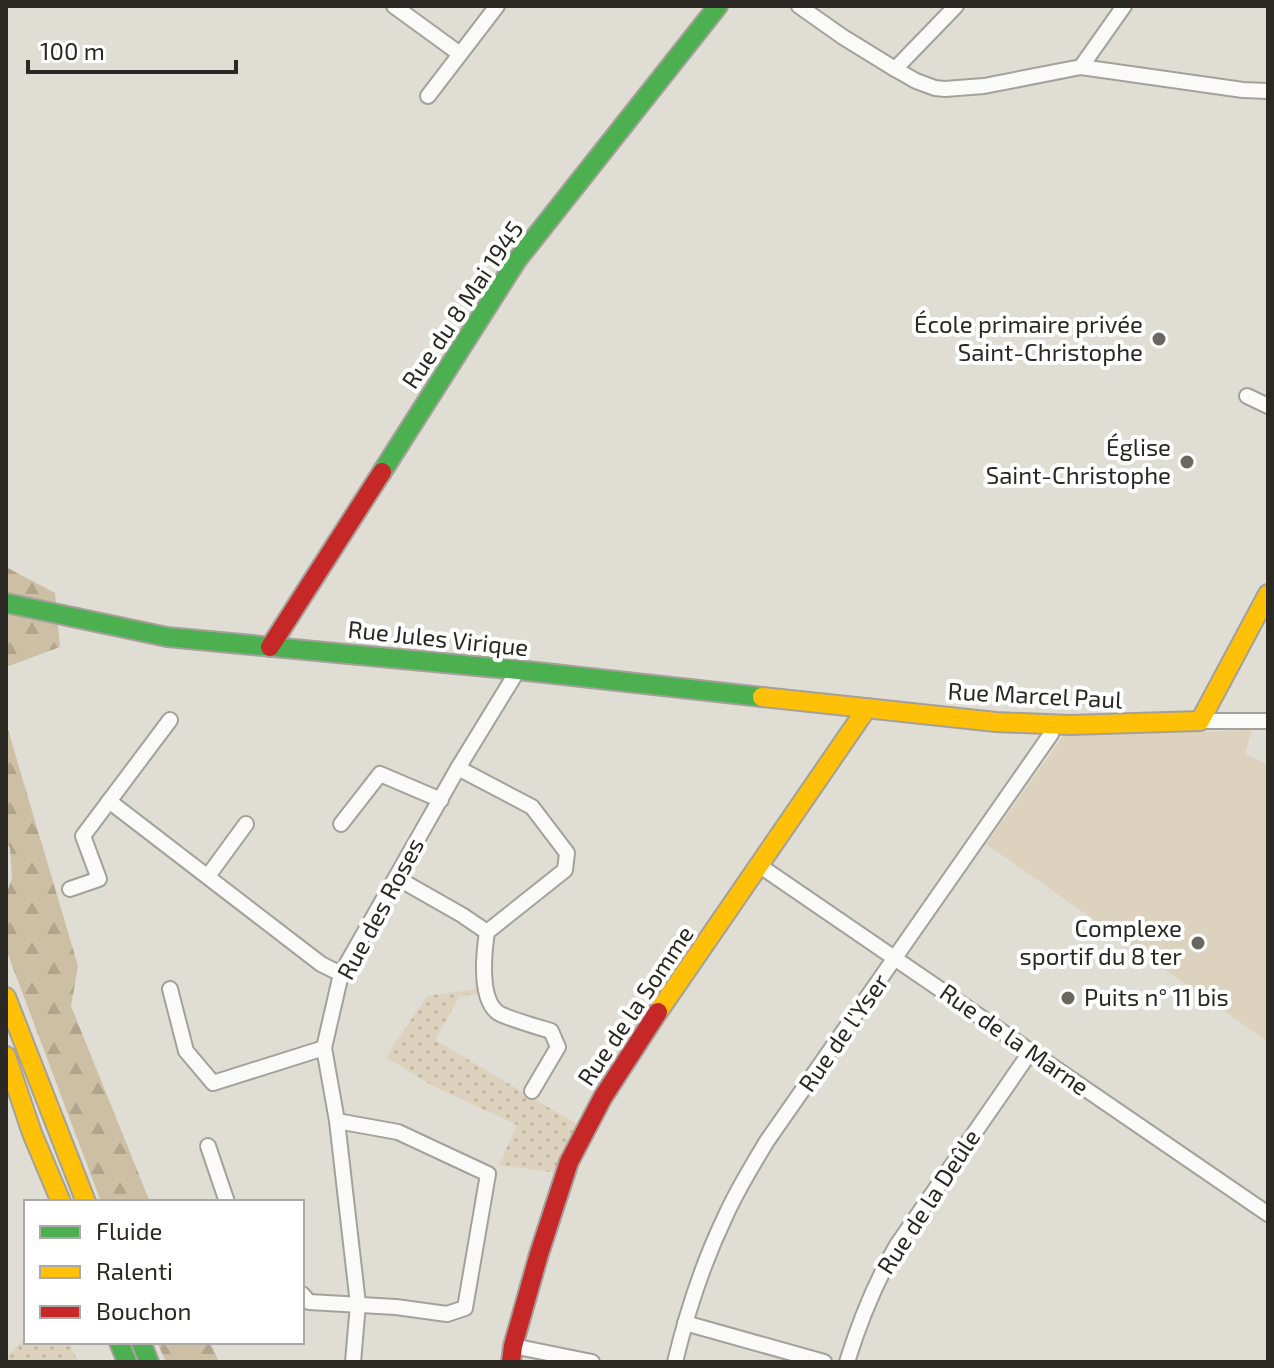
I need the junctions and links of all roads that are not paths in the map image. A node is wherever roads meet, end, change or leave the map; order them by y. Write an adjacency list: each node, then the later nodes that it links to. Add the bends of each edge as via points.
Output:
1 (394, 6): 7 (street)
2 (497, 6): 7 (street)
3 (718, 6): 16 (main road, Rue du 8 Mai 1945, via 517,260)
4 (799, 6): 9 (street)
5 (956, 6): 9 (street)
6 (1124, 6): 8 (street)
7 (460, 54): 11 (street)
8 (1081, 67): 9 (street, via 945,89); 10 (street)
9 (895, 69)
10 (1268, 91)
11 (428, 96)
12 (1247, 396): 13 (street)
13 (1268, 406)
14 (1268, 594): 20 (main road)
15 (6, 603): 16 (main road, Rue Jules Virique, via 167,637)
16 (270, 647): 17 (main road, Rue Jules Virique)
17 (518, 670): 18 (main road, Rue Jules Virique); 23 (street, Rue des Roses)
18 (867, 708): 22 (main road, Rue Marcel Paul); 28 (main road, Rue de la Somme)
19 (170, 720): 25 (street)
20 (1200, 721): 21 (street); 22 (main road, Rue Marcel Paul)
21 (1268, 721)
22 (1052, 725): 33 (street, Rue de l'Yser, via 1051,734)
23 (458, 768): 24 (street, Rue des Roses); 32 (street, via 532,807 567,853 565,870)
24 (441, 800): 27 (street, via 380,774); 30 (street, Rue des Roses)
25 (109, 801): 29 (street); 31 (street, via 83,836 99,879)
26 (246, 824): 29 (street)
27 (341, 824)
28 (760, 866): 33 (street, Rue de la Marne); 50 (main road, Rue de la Somme, via 594,1112 552,1212)
29 (208, 876): 34 (street)
30 (397, 878): 32 (street); 34 (street, Rue des Roses)
31 (70, 889)
32 (487, 932): 40 (street, via 483,961 489,998 497,1012 551,1031 558,1047)
33 (896, 959): 38 (street, Rue de la Marne); 49 (street, Rue de l'Yser, via 744,1180)
34 (341, 974): 37 (street, Rue des Roses)
35 (170, 989): 37 (street, via 186,1051 213,1083)
36 (6, 997): 44 (main road)
37 (324, 1048): 41 (street, Rue des Roses)
38 (1031, 1051): 46 (street, Rue de la Marne); 55 (street, Rue de la Deûle, via 897,1245 878,1279)
39 (6, 1056): 43 (main road)
40 (532, 1091)
41 (337, 1121): 48 (street, Rue des Roses); 48 (street, via 398,1132 488,1174 465,1308 447,1314)
42 (208, 1146): 45 (street)
43 (60, 1200)
44 (85, 1200)
45 (226, 1200)
46 (1268, 1214)
47 (304, 1296): 48 (street, via 309,1302)
48 (358, 1304): 51 (street, Rue des Roses)
49 (685, 1323): 53 (street, Rue de l'Yser); 54 (street)
50 (512, 1354): 52 (street)
51 (353, 1362)
52 (592, 1362)
53 (675, 1362)
54 (824, 1362)
55 (847, 1362)

